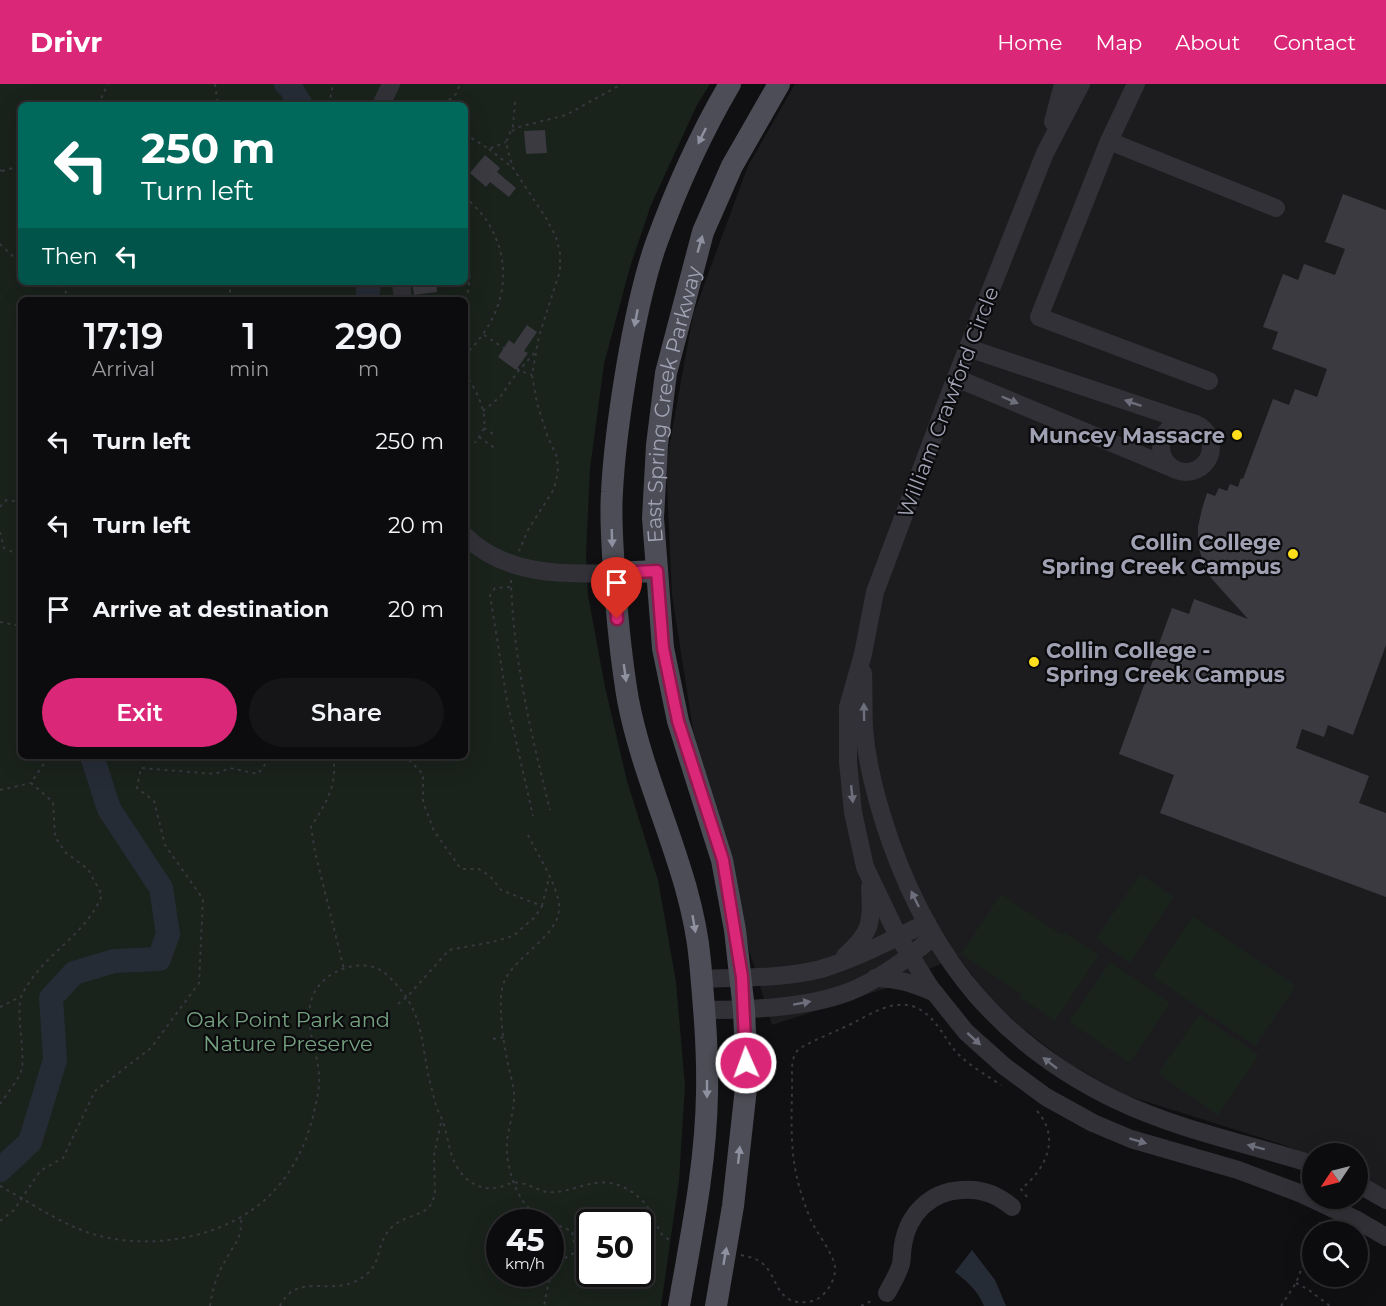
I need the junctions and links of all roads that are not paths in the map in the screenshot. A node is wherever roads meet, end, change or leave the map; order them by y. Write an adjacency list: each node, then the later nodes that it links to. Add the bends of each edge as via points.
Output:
1 (391, 84): 7 (lane)
2 (730, 84): 18 (main road, one-way to 18, via 684,173 655,247 638,307 618,423 612,495)
3 (779, 84): 17 (main road, East Spring Creek Parkway, one-way to 3, via 653,518 657,445 666,373 683,303 703,232 728,175)
4 (1063, 84): 9 (lane, William Crawford Circle)
5 (1081, 84): 9 (lane, William Crawford Circle)
6 (1136, 84): 8 (lane)
7 (382, 102)
8 (1109, 141): 10 (lane); 13 (lane, via 1040,317)
9 (1046, 153): 11 (lane, William Crawford Circle)
10 (1276, 208)
11 (968, 348): 12 (lane, William Crawford Circle); 14 (lane, one-way to 11)
12 (957, 378): 15 (lane, one-way to 15); 19 (lane, William Crawford Circle, via 875,592)
13 (1209, 381)
14 (1189, 422): 15 (lane, via 1172,426 1162,439 1162,455); 15 (lane, via 1208,434 1212,450 1209,459 1188,472)
15 (1172, 468)
16 (468, 539): 18 (lane, via 496,558 525,568 559,573)
17 (657, 571): 18 (main road); 25 (main road, East Spring Creek Parkway, via 663,648 678,721 723,860)
18 (614, 573): 27 (main road, one-way to 27, via 628,700 691,907)
19 (863, 654): 20 (lane, William Crawford Circle, one-way to 20, via 848,707 848,762 854,812); 21 (lane, William Crawford Circle, one-way to 19, via 901,870 877,803 864,729)
20 (869, 876): 22 (lane, William Crawford Circle); 24 (lane, via 869,926 860,942)
21 (930, 930): 22 (lane); 23 (lane); 31 (lane, William Crawford Circle, one-way to 21, via 1199,1132 1120,1102 1061,1071 1015,1035 969,989)
22 (898, 936): 23 (lane, William Crawford Circle); 24 (lane)
23 (910, 956): 26 (lane); 28 (lane, William Crawford Circle)
24 (837, 963): 25 (lane, via 789,974)
25 (742, 977): 27 (lane); 30 (main road, East Spring Creek Parkway)
26 (875, 978): 28 (lane, via 908,981); 30 (lane, one-way to 26, via 824,999 857,989)
27 (701, 979): 29 (main road)
28 (936, 994): 35 (lane, William Crawford Circle, one-way to 35, via 966,1032 1004,1066 1046,1097 1087,1120 1131,1139 1238,1170 1302,1194)
29 (703, 1010): 30 (lane); 37 (main road, one-way to 37, via 707,1094 698,1200)
30 (744, 1010): 38 (main road, East Spring Creek Parkway, one-way to 30, via 733,1206 747,1079)
31 (1302, 1161)
32 (1368, 1190): 33 (lane)
33 (1386, 1200)
34 (1019, 1202): 36 (lane, via 968,1189 944,1193 925,1203 909,1224 900,1264)
35 (1384, 1233)
36 (887, 1293)
37 (680, 1301)
38 (716, 1306)

